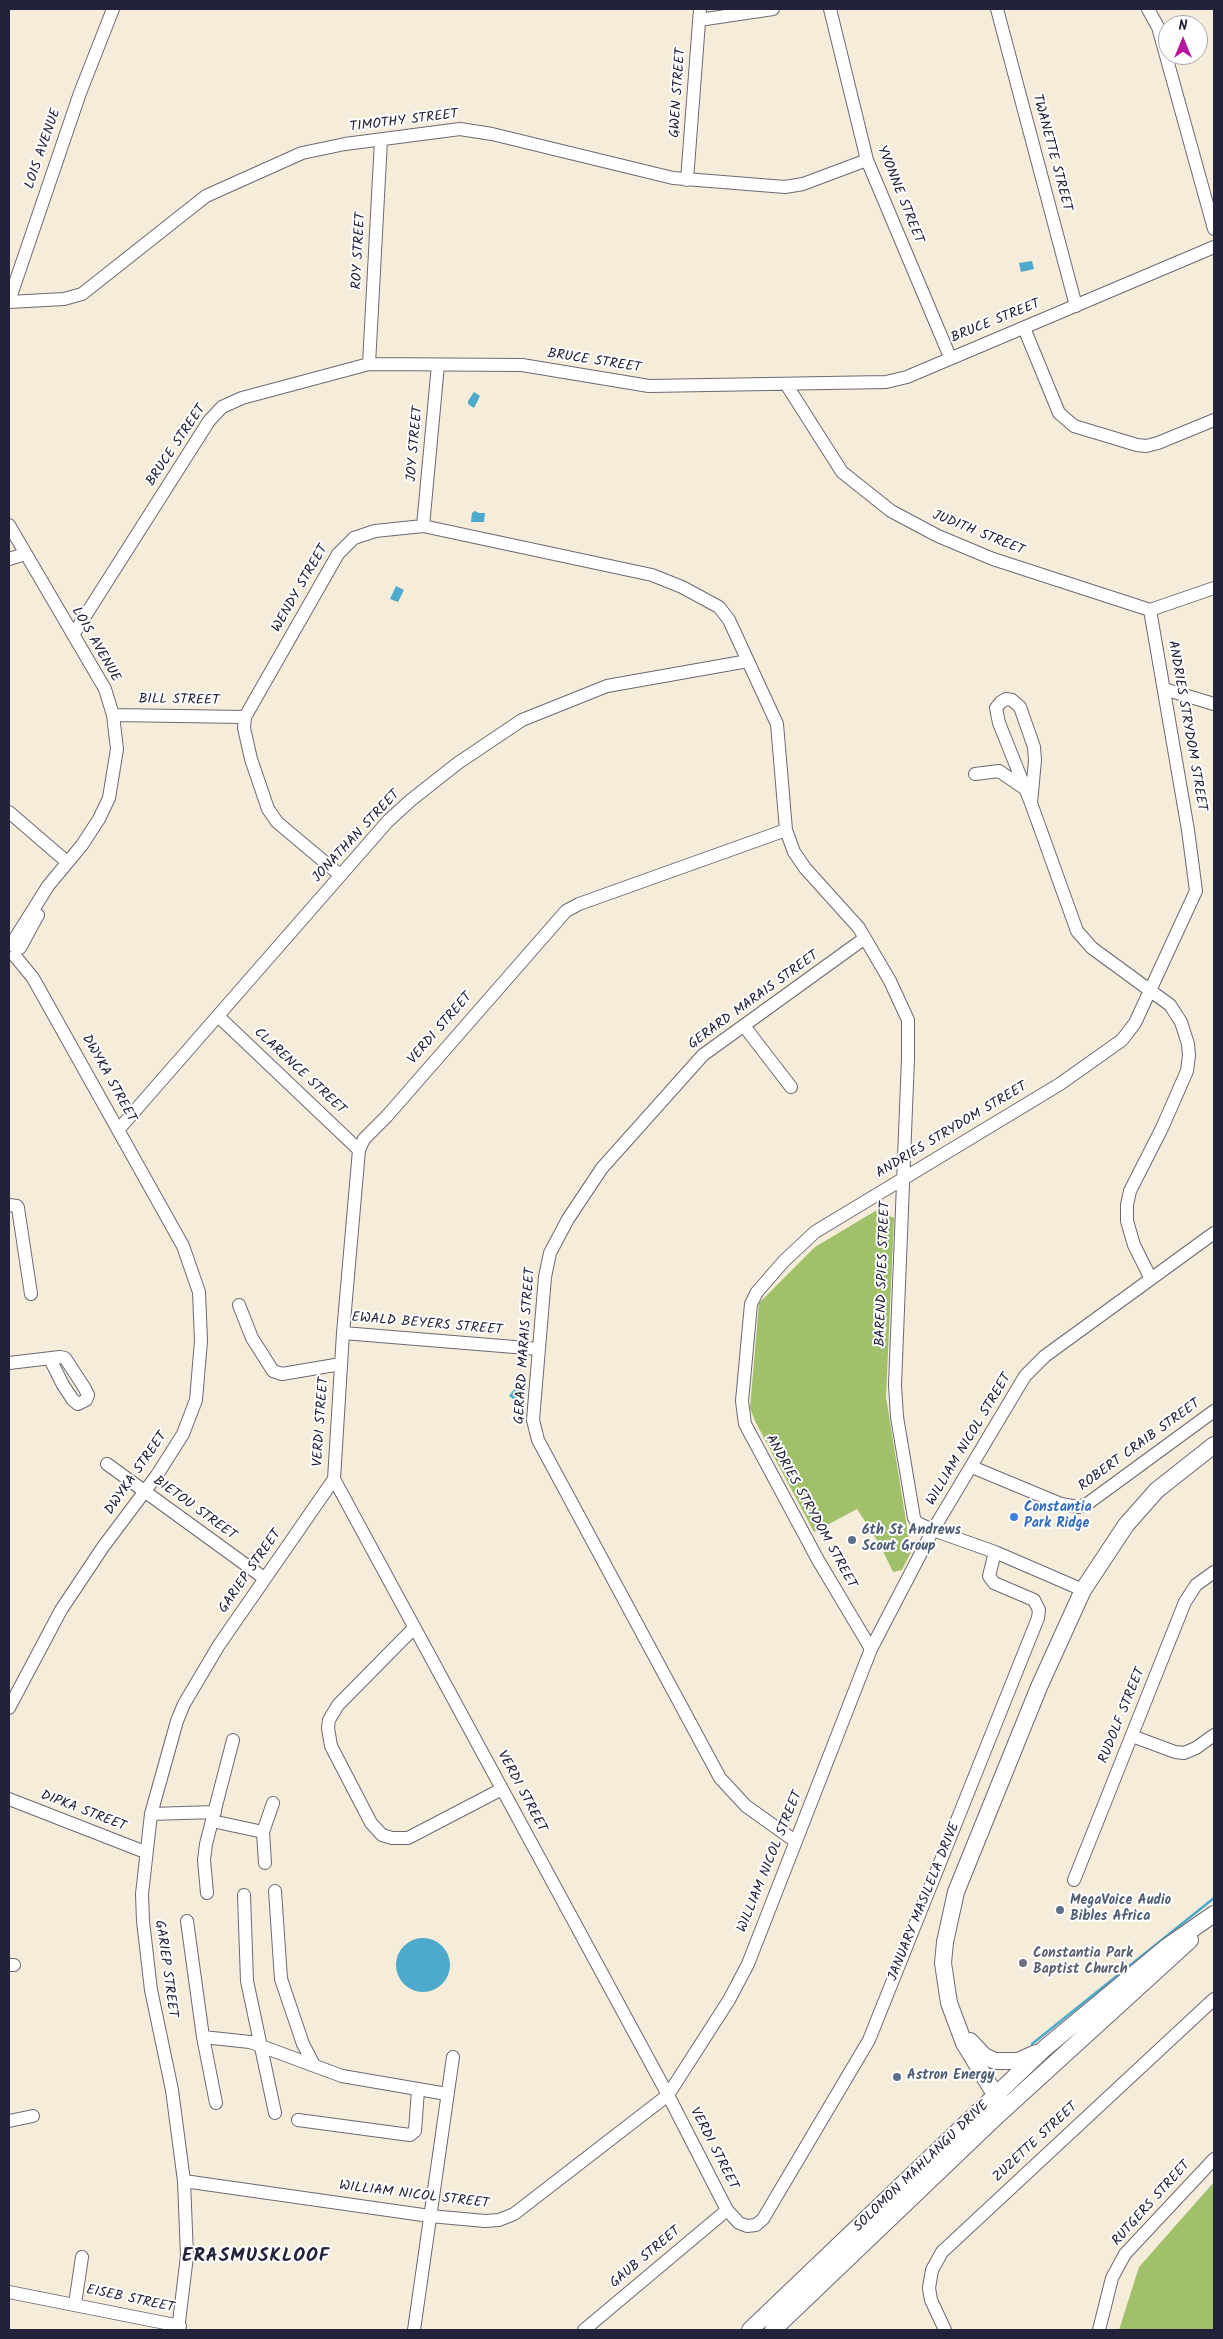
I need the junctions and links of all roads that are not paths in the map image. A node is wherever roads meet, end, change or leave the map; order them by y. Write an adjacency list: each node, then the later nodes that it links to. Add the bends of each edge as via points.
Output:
1 (113, 9): 12 (street, LOIS AVENUE, via 80,93)
2 (773, 9): 6 (street)
3 (830, 9): 8 (street, YVONNE STREET)
4 (997, 9): 13 (street, TWANETTE STREET)
5 (1148, 9): 10 (street, via 1158,27)
6 (700, 15): 9 (street, GWEN STREET)
7 (380, 140): 9 (street, TIMOTHY STREET, via 460,129); 12 (street, TIMOTHY STREET, via 302,153 220,188 197,202 82,294 64,299); 16 (street, ROY STREET)
8 (867, 160): 9 (street, TIMOTHY STREET, via 792,186); 15 (street, YVONNE STREET)
9 (687, 180)
10 (1214, 229)
11 (1214, 247): 13 (street, BRUCE STREET)
12 (9, 302)
13 (1076, 306): 14 (street, BRUCE STREET)
14 (1024, 328): 15 (street, BRUCE STREET); 19 (street, via 1059,413 1074,426 1146,446)
15 (950, 358): 18 (street, BRUCE STREET, via 907,377 886,382)
16 (369, 364): 17 (street, BRUCE STREET); 26 (street, BRUCE STREET, via 242,398 222,407 209,421)
17 (438, 365): 18 (street, BRUCE STREET, via 522,365 649,386); 21 (street, JOY STREET)
18 (786, 384): 25 (street, JUDITH STREET, via 842,472 891,511 962,548)
19 (1214, 420)
20 (9, 525): 22 (street, LOIS AVENUE)
21 (423, 526): 27 (street, WENDY STREET, via 664,579 720,607 730,620); 31 (street, WENDY STREET, via 362,534 344,546)
22 (25, 554): 23 (street); 26 (street, LOIS AVENUE)
23 (9, 559)
24 (1214, 588): 25 (street)
25 (1150, 610): 28 (street, ANDRIES STRYDOM STREET)
26 (73, 635): 30 (street, LOIS AVENUE, via 105,689)
27 (748, 661): 36 (street, BAREND SPIES STREET, via 778,730); 38 (street, JONATHAN STREET, via 607,686 522,720 458,763 411,800)
28 (1164, 688): 29 (street); 41 (street, ANDRIES STRYDOM STREET, via 1196,891)
29 (1214, 704)
30 (113, 715): 31 (street, BILL STREET); 37 (street, LOIS AVENUE, via 117,749 109,798 99,819)
31 (244, 717): 38 (street, via 251,759 268,809 277,822)
32 (975, 774): 33 (street, via 999,771)
33 (1024, 788): 34 (street); 34 (street, via 996,714 998,705 1006,700 1012,700 1020,707 1034,747)
34 (1031, 803): 41 (street, via 1080,936)
35 (9, 812): 37 (street)
36 (786, 830): 39 (street, BAREND SPIES STREET, via 799,860 854,921); 46 (street, VERDI STREET, via 566,911 364,1139)
37 (66, 865): 40 (street, LOIS AVENUE, via 54,890)
38 (340, 875): 42 (street, JONATHAN STREET)
39 (865, 938): 43 (street, GERARD MARAIS STREET); 47 (street, BAREND SPIES STREET, via 908,1020)
40 (13, 952): 45 (street, DWYKA STREET, via 27,968)
41 (1151, 991): 47 (street, ANDRIES STRYDOM STREET, via 1136,1023 1122,1040 1042,1095); 50 (street, via 1176,1013 1189,1055 1183,1080 1130,1192 1127,1205 1127,1221 1134,1244)
42 (218, 1016): 45 (street, JONATHAN STREET); 46 (street, CLARENCE STREET)
43 (744, 1026): 44 (street); 54 (street, GERARD MARAIS STREET, via 703,1055 684,1074 602,1168 568,1219 554,1243 546,1266)
44 (791, 1086)
45 (119, 1129): 63 (street, DWYKA STREET, via 183,1246 199,1292 201,1312 199,1372 192,1414 172,1454)
46 (359, 1150): 53 (street, VERDI STREET)
47 (903, 1178): 64 (street, BAREND SPIES STREET, via 896,1404 911,1511 917,1523); 70 (street, ANDRIES STRYDOM STREET, via 808,1237 757,1292 749,1314 742,1401 745,1424 818,1560)
48 (11, 1205): 51 (street, via 18,1208)
49 (1214, 1233): 50 (street, WILLIAM NICOL STREET)
50 (1151, 1279): 61 (street, WILLIAM NICOL STREET, via 1034,1366)
51 (31, 1294)
52 (239, 1305): 57 (street, via 252,1338 272,1371 282,1374)
53 (343, 1334): 54 (street, EWALD BEYERS STREET); 57 (street, VERDI STREET)
54 (539, 1349): 81 (street, GERARD MARAIS STREET, via 533,1420 543,1449 720,1778 746,1806)
55 (50, 1359): 56 (street)
56 (9, 1363)
57 (341, 1364): 62 (street, VERDI STREET)
58 (1214, 1411): 61 (street, ROBERT CRAIB STREET, via 1087,1504 1078,1507 1061,1504)
59 (1214, 1445): 68 (main road, JANUARY MASILELA DRIVE, via 1151,1497 1126,1525)
60 (107, 1464): 63 (street, BIETOU STREET)
61 (972, 1467): 64 (street, WILLIAM NICOL STREET)
62 (334, 1479): 67 (street, GARIEP STREET); 69 (street, VERDI STREET)
63 (145, 1492): 67 (street, BIETOU STREET); 71 (street, DWYKA STREET, via 103,1547 62,1610)
64 (933, 1530): 65 (street, BAREND SPIES STREET); 70 (street, WILLIAM NICOL STREET)
65 (995, 1552): 68 (street, BAREND SPIES STREET); 109 (street, JANUARY MASILELA DRIVE, via 989,1576 994,1583 1034,1600 1039,1610 1038,1618 890,1988 862,2053 763,2219 756,2225 747,2226 734,2220)
66 (1214, 1572): 73 (street, RUDOLF STREET, via 1196,1586 1186,1602)
67 (264, 1578): 78 (street, GARIEP STREET, via 184,1704)
68 (1083, 1590): 86 (main road, JANUARY MASILELA DRIVE, via 1039,1687)
69 (414, 1628): 75 (street, VERDI STREET); 75 (street, via 338,1705 329,1720 331,1746 371,1823 382,1835 408,1838)
70 (871, 1649): 81 (street, WILLIAM NICOL STREET)
71 (9, 1708)
72 (1214, 1735): 73 (street, via 1184,1753)
73 (1132, 1736): 84 (street, RUDOLF STREET)
74 (233, 1740): 79 (street)
75 (502, 1789): 100 (street, VERDI STREET)
76 (9, 1799): 82 (street, DIPKA STREET)
77 (273, 1803): 80 (street)
78 (151, 1814): 79 (street); 82 (street, GARIEP STREET)
79 (213, 1817): 80 (street); 87 (street, via 204,1860)
80 (263, 1832): 83 (street)
81 (796, 1840): 100 (street, WILLIAM NICOL STREET, via 738,1984)
82 (146, 1852): 108 (street, GARIEP STREET, via 142,1894 145,1952 172,2090)
83 (265, 1863)
84 (1074, 1880)
85 (275, 1891): 97 (street, via 281,1979 302,2044)
86 (956, 1892): 92 (main road, JANUARY MASILELA DRIVE, via 943,1963); 102 (main road, JANUARY MASILELA DRIVE, via 943,1918 939,1940 936,1969 939,1990 959,2052 976,2082)
87 (207, 1893)
88 (244, 1895): 94 (street, via 247,1981)
89 (1214, 1915): 95 (main road, SOLOMON MAHLANGU DRIVE, via 1168,1946); 102 (main road, SOLOMON MAHLANGU DRIVE, via 1174,1956)
90 (187, 1920): 93 (street)
91 (1214, 1999): 119 (street, ZUZETTE STREET, via 942,2252 932,2270 929,2288 930,2300)
92 (954, 2018): 95 (main road, via 975,2047 995,2061 1018,2061); 102 (main road, JANUARY MASILELA DRIVE)
93 (202, 2037): 94 (street, via 242,2039); 101 (street)
94 (261, 2046): 97 (street); 103 (street)
95 (1045, 2048): 102 (main road, SOLOMON MAHLANGU DRIVE)
96 (453, 2057): 99 (street)
97 (314, 2064): 98 (street, via 342,2076)
98 (418, 2090): 99 (street); 105 (street, via 415,2131 410,2135)
99 (446, 2094): 110 (street)
100 (668, 2095): 109 (street, VERDI STREET); 110 (street, WILLIAM NICOL STREET, via 505,2219 486,2221)
101 (216, 2103)
102 (998, 2104): 117 (main road, SOLOMON MAHLANGU DRIVE); 118 (main road, SOLOMON MAHLANGU DRIVE)
103 (275, 2113)
104 (33, 2116): 106 (street)
105 (298, 2120)
106 (9, 2121)
107 (1214, 2158): 120 (street, RUTGERS STREET, via 1125,2254 1112,2278)
108 (184, 2181): 110 (street, WILLIAM NICOL STREET); 114 (street, GARIEP STREET, via 187,2256)
109 (727, 2210): 116 (street, GAUB STREET)
110 (430, 2216): 115 (street)
111 (82, 2257): 113 (street, EISEB STREET)
112 (9, 2292): 113 (street, EISEB STREET)
113 (75, 2304): 114 (street, EISEB STREET)
114 (179, 2328)
115 (414, 2330)
116 (584, 2330)
117 (750, 2330)
118 (773, 2330)
119 (945, 2330)
120 (1099, 2330)

